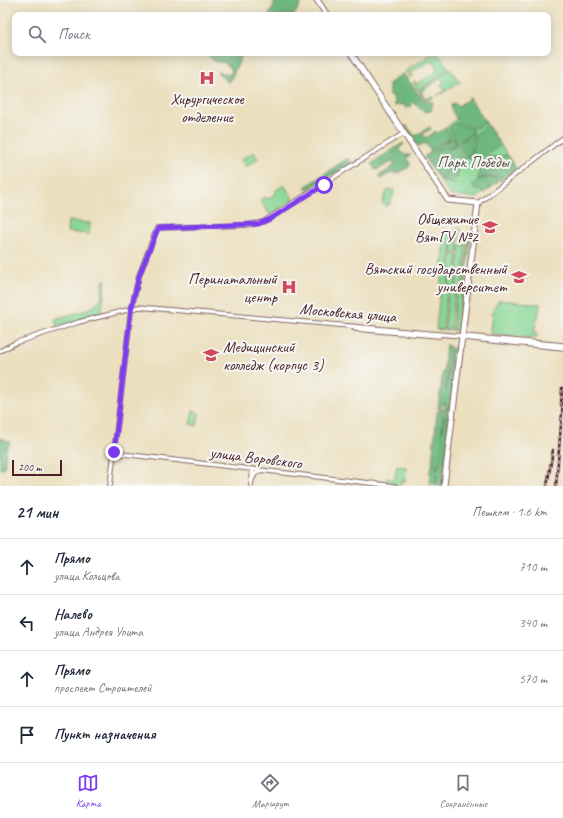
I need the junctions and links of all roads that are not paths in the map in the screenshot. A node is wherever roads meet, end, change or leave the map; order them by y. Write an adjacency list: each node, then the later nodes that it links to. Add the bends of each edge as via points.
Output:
1 (317, 0): 2 (highway)
2 (325, 12)
3 (353, 56): 4 (highway)
4 (404, 132): 6 (highway, via 448,200); 7 (main road, via 263,222 248,225 158,228 139,276)
5 (563, 138): 6 (main road)
6 (478, 203): 8 (highway)
7 (131, 310): 8 (main road, Московская улица, via 147,308); 10 (main road, Московская улица, via 79,322 16,342); 11 (main road)
8 (463, 336): 9 (main road, Московская улица); 18 (highway)
9 (563, 346)
10 (0, 351)
11 (114, 453): 12 (main road, улица Воровского); 15 (main road)
12 (253, 469): 13 (main road, улица Воровского); 14 (main road)
13 (265, 471): 14 (main road, via 257,473); 17 (main road, улица Воровского)
14 (252, 480): 16 (main road)
15 (110, 486)
16 (251, 486)
17 (395, 486)
18 (445, 486)

